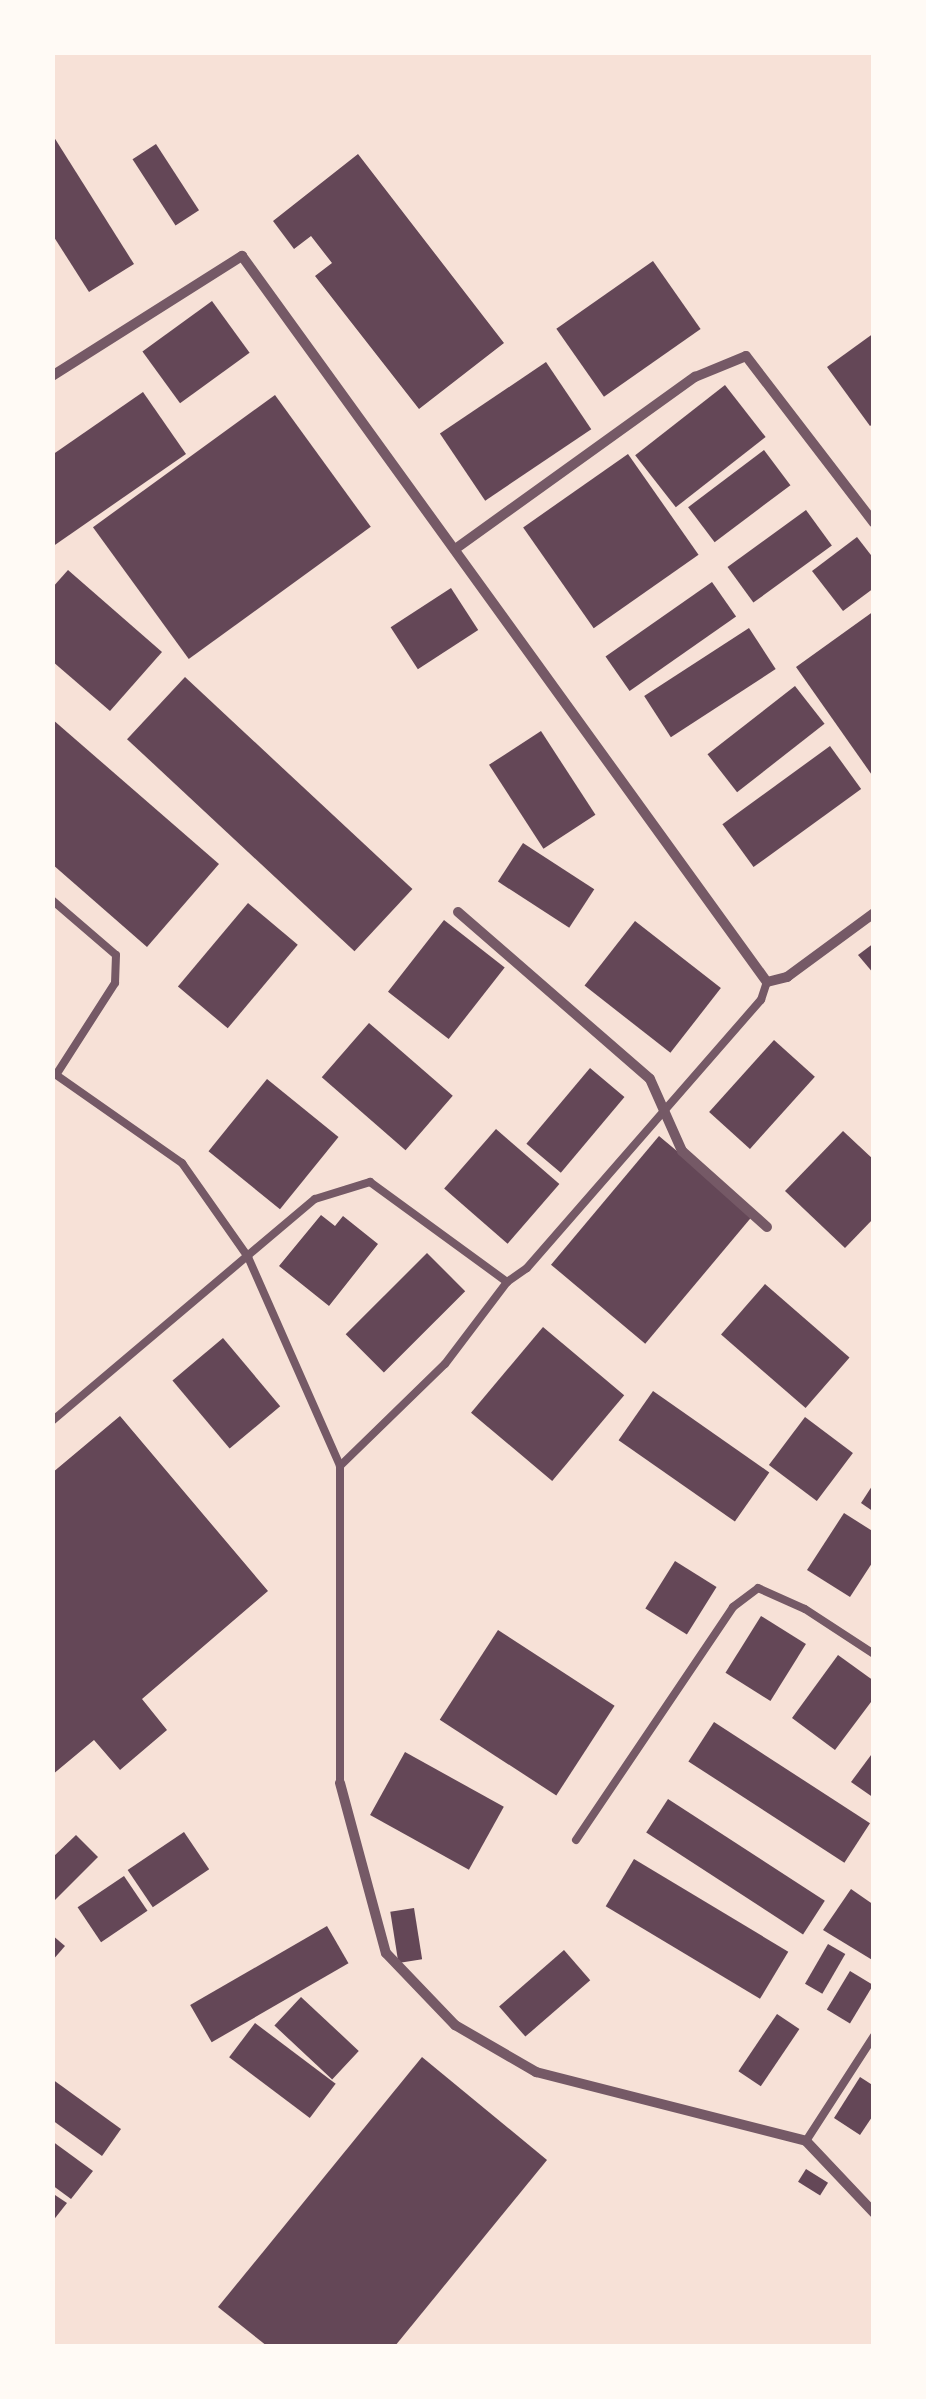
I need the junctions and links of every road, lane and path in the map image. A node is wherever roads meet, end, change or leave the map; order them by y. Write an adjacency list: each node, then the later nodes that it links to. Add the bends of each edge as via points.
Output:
1 (52, 376): 3 (street, via 242,256)
2 (874, 524): 3 (street, via 746,356 695,377)
3 (458, 547): 7 (street)
4 (52, 900): 8 (lane, via 116,955 115,983)
5 (458, 912): 9 (street, via 650,1079)
6 (874, 914): 7 (street, via 787,977)
7 (768, 982): 9 (lane, via 762,1000)
8 (54, 1073): 11 (lane, via 182,1164)
9 (664, 1112): 10 (street, via 682,1150); 12 (lane)
10 (767, 1227)
11 (248, 1257): 12 (lane, via 315,1199 370,1182); 13 (lane); 14 (lane)
12 (507, 1282): 14 (lane, via 446,1364)
13 (52, 1422)
14 (340, 1466): 16 (lane)
15 (874, 1654): 17 (lane, via 758,1588 732,1606)
16 (340, 1783): 19 (street, via 386,1953 455,2025 536,2072)
17 (576, 1840)
18 (874, 2036): 19 (lane)
19 (806, 2141): 20 (street)
20 (874, 2213)

